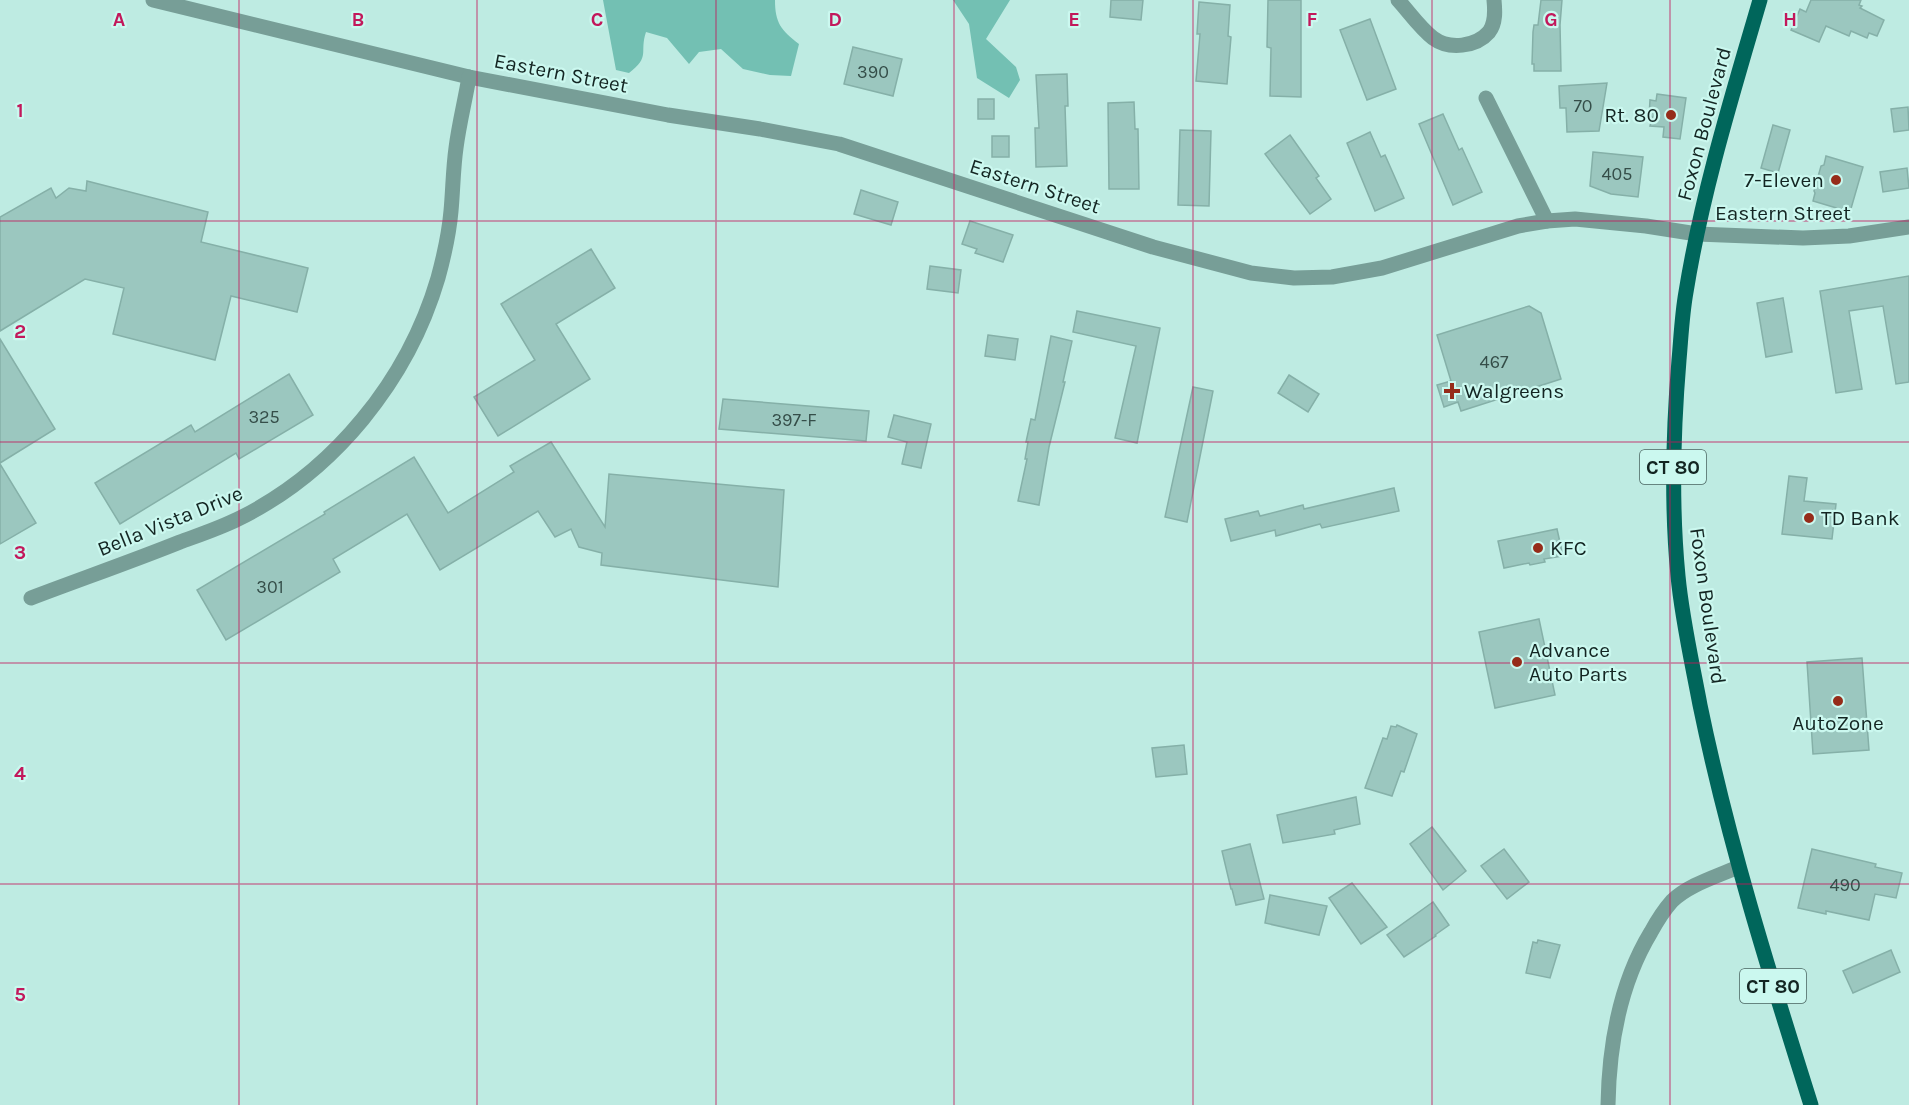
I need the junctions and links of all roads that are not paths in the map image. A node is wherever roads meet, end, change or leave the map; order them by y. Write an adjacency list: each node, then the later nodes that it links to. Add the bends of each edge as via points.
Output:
1 (153, 0): 5 (street, Eastern Street)
2 (1398, 0): 3 (street, via 1433,38 1449,46 1461,46 1490,31 1495,16)
3 (1494, 0)
4 (1760, 0): 9 (main road, Foxon Boulevard / CT 80)
5 (469, 77): 7 (street, Eastern Street, via 839,144 1153,247 1251,273 1293,278 1362,272); 10 (street, Bella Vista Drive, via 456,150 449,229 438,278 406,355 356,426 309,472 237,520)
6 (1486, 98): 7 (street)
7 (1547, 221): 9 (street, Eastern Street, via 1575,219)
8 (1909, 227): 9 (street, Eastern Street, via 1803,238)
9 (1697, 234): 11 (main road, Foxon Boulevard / CT 80, via 1685,295 1675,404 1675,528 1685,627)
10 (31, 598)
11 (1738, 867): 12 (street, via 1695,886 1673,901 1641,948 1614,1036); 13 (main road, Foxon Boulevard / CT 80)
12 (1608, 1105)
13 (1811, 1105)

